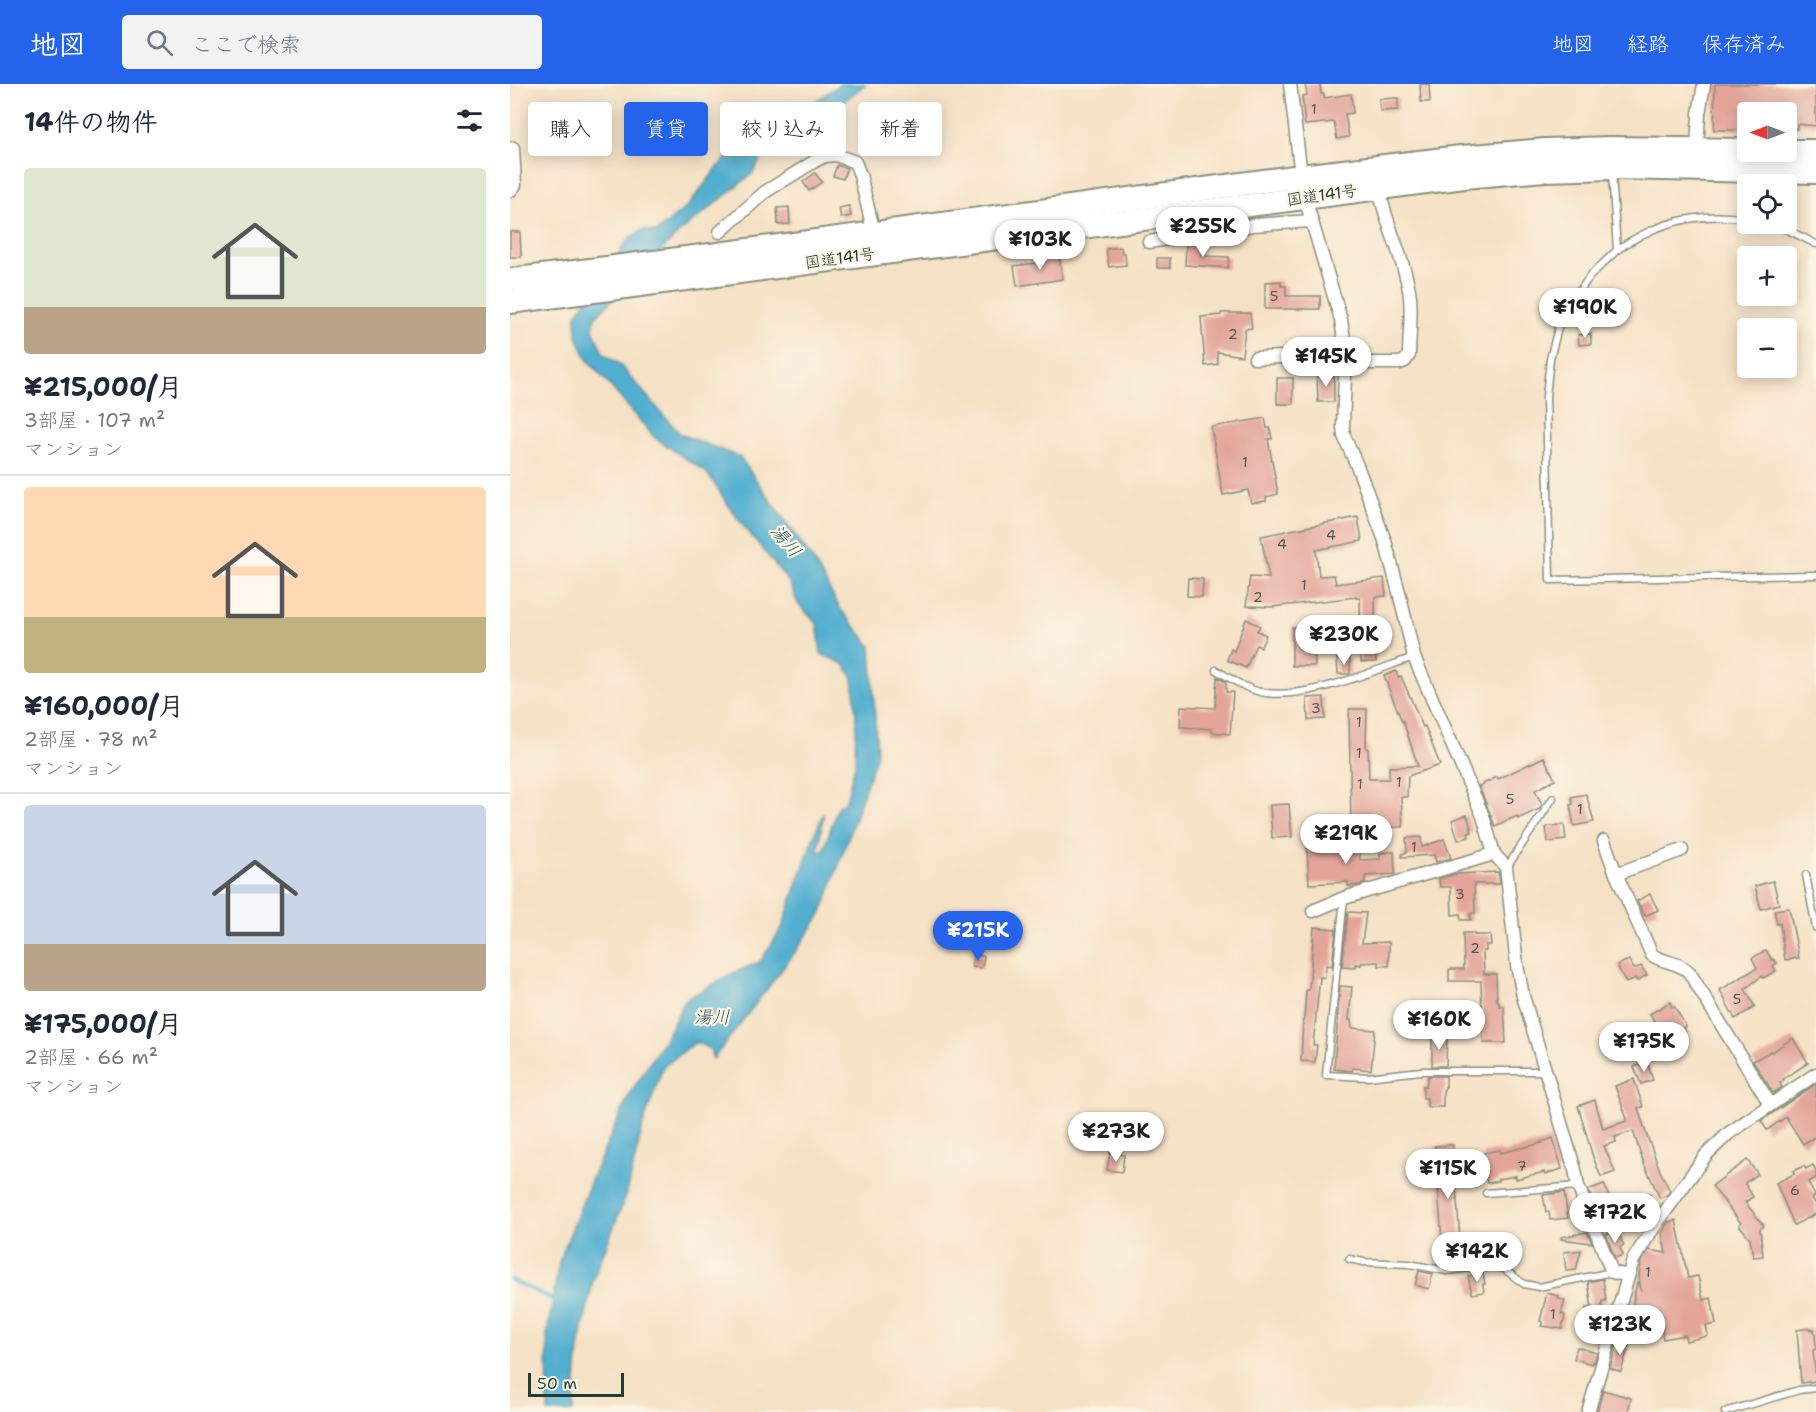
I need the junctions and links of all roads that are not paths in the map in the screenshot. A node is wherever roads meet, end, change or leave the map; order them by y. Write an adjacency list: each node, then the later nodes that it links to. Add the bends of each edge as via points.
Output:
1 (1290, 84): 10 (street)
2 (1704, 84): 4 (street)
3 (513, 148): 12 (street, via 515,185)
4 (1697, 149): 5 (highway, 国道141号); 8 (highway, 国道141号)
5 (1737, 150)
6 (1797, 151): 7 (highway)
7 (1816, 151)
8 (1612, 158): 9 (highway, 国道141号); 10 (highway, 国道141号, via 1545,150 1461,157); 11 (highway, 国道141号); 20 (lane)
9 (1816, 172)
10 (1303, 187): 11 (highway, 国道141号); 14 (street); 16 (highway, 国道141号); 21 (highway, 国道141号)
11 (1379, 188): 26 (street, via 1410,293 1409,355 1400,363)
12 (510, 191)
13 (1737, 218): 20 (lane, via 1714,216 1663,226)
14 (1311, 221): 18 (street, via 1253,225); 26 (street, via 1341,320)
15 (720, 232): 16 (street, via 765,192 815,161 836,155 855,162)
16 (874, 233): 21 (highway, 国道141号)
17 (1796, 234): 19 (lane)
18 (1149, 242)
19 (1816, 244)
20 (1617, 250): 27 (lane, via 1590,276 1560,320 1550,359 1546,396 1550,580)
21 (695, 267): 23 (highway, 国道141号)
22 (510, 280): 23 (highway, 国道141号)
23 (544, 287): 24 (highway, 国道141号)
24 (510, 302)
25 (1255, 358): 26 (street, via 1340,355)
26 (1346, 363): 28 (street, via 1344,436 1385,541)
27 (1816, 575)
28 (1413, 657): 29 (lane, via 1326,687 1282,694 1247,688); 33 (street, via 1483,816)
29 (1216, 670)
30 (1553, 798): 34 (lane)
31 (1604, 841): 35 (street)
32 (1682, 850): 35 (street)
33 (1494, 854): 34 (street); 37 (street)
34 (1506, 867): 40 (street, via 1523,996)
35 (1616, 874): 42 (street, via 1652,955 1689,972)
36 (1806, 875): 39 (lane)
37 (1344, 898): 38 (street); 40 (lane, via 1326,1075)
38 (1313, 911)
39 (1816, 928)
40 (1545, 1071): 43 (street)
41 (1816, 1074): 42 (street)
42 (1770, 1104): 47 (street, via 1706,1155 1641,1246)
43 (1578, 1186): 44 (lane); 46 (street)
44 (1486, 1193)
45 (1349, 1259): 46 (lane, via 1447,1271 1497,1267 1524,1284 1539,1287)
46 (1612, 1272): 47 (street)
47 (1628, 1276): 49 (street)
48 (1816, 1388): 50 (lane)
49 (1588, 1412)
50 (1725, 1412)

